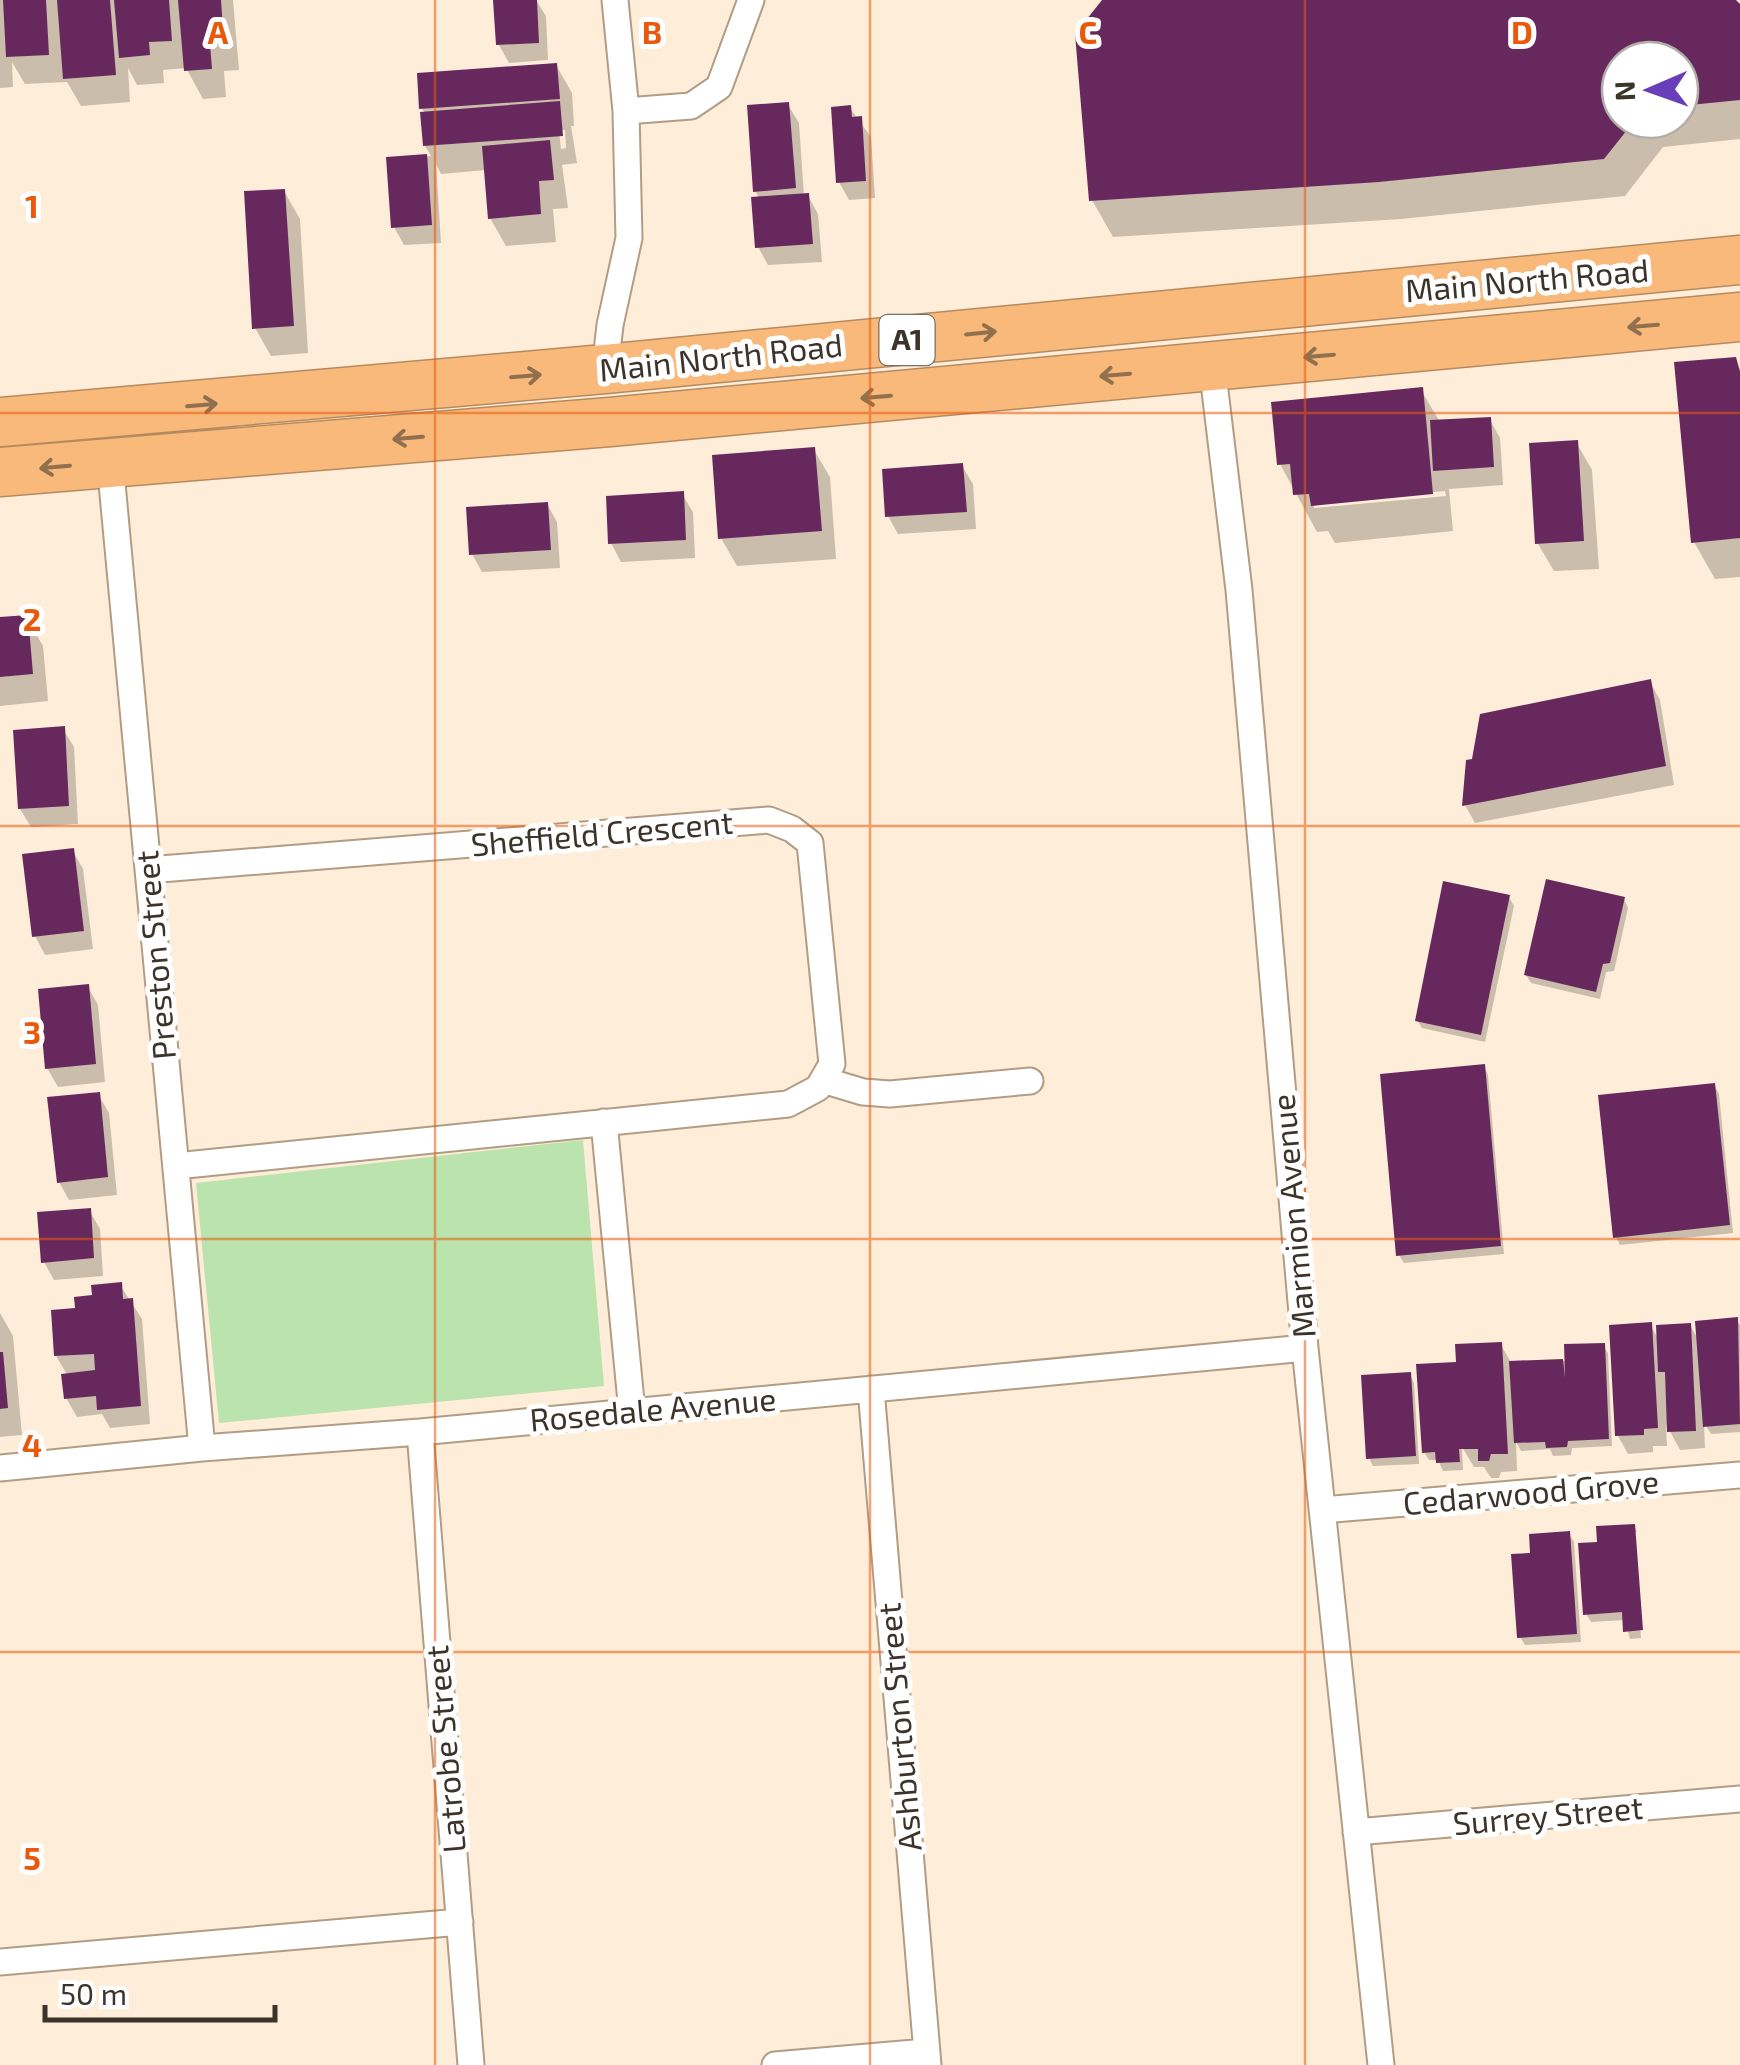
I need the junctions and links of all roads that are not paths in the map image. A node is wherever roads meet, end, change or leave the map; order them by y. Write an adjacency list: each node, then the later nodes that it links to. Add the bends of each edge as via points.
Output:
1 (615, 0): 3 (street)
2 (751, 0): 3 (street, via 718,87 690,106)
3 (626, 112): 10 (street, via 630,238)
4 (1740, 260): 5 (highway, Main North Road / A1)
5 (1372, 296): 6 (highway, Main North Road / A1); 8 (highway, via 1417,322)
6 (1209, 311): 9 (highway); 10 (highway, Main North Road / A1, one-way to 6)
7 (1740, 317): 8 (highway, Main North Road / A1, one-way to 8)
8 (1534, 336): 9 (highway, Main North Road / A1, one-way to 9)
9 (1212, 366): 13 (highway, Main North Road / A1, one-way to 13); 21 (street, Marmion Avenue, via 1239,590)
10 (606, 369): 11 (highway, Main North Road / A1, one-way to 10); 13 (highway)
11 (105, 413): 12 (highway, Main North Road / A1); 14 (highway)
12 (0, 422)
13 (610, 422): 14 (highway, Main North Road / A1, one-way to 14)
14 (110, 462): 15 (highway, Main North Road / A1, one-way to 15); 16 (street, Preston Street)
15 (0, 472)
16 (148, 870): 17 (street, Sheffield Crescent, via 769,820 810,843 832,1064); 20 (street, Preston Street)
17 (823, 1080): 18 (street, via 890,1094); 19 (street, via 788,1104)
18 (1030, 1081)
19 (604, 1122): 20 (street); 23 (street)
20 (176, 1166): 25 (street, Preston Street)
21 (1305, 1348): 22 (street, Rosedale Avenue); 28 (street, Marmion Avenue)
22 (871, 1389): 23 (street, Rosedale Avenue); 33 (street, Ashburton Street)
23 (632, 1412): 24 (street, Rosedale Avenue)
24 (420, 1432): 25 (street, Rosedale Avenue); 31 (street, Latrobe Street)
25 (202, 1448): 26 (street, Rosedale Avenue)
26 (0, 1468)
27 (1740, 1475): 28 (street, Cedarwood Grove)
28 (1322, 1510): 30 (street, Marmion Avenue)
29 (1740, 1799): 30 (street, Surrey Street)
30 (1356, 1832): 36 (street, Marmion Avenue)
31 (460, 1922): 32 (street); 34 (street, Latrobe Street)
32 (0, 1962)
33 (927, 2059): 35 (street)
34 (470, 2065)
35 (775, 2065)
36 (1381, 2065)

